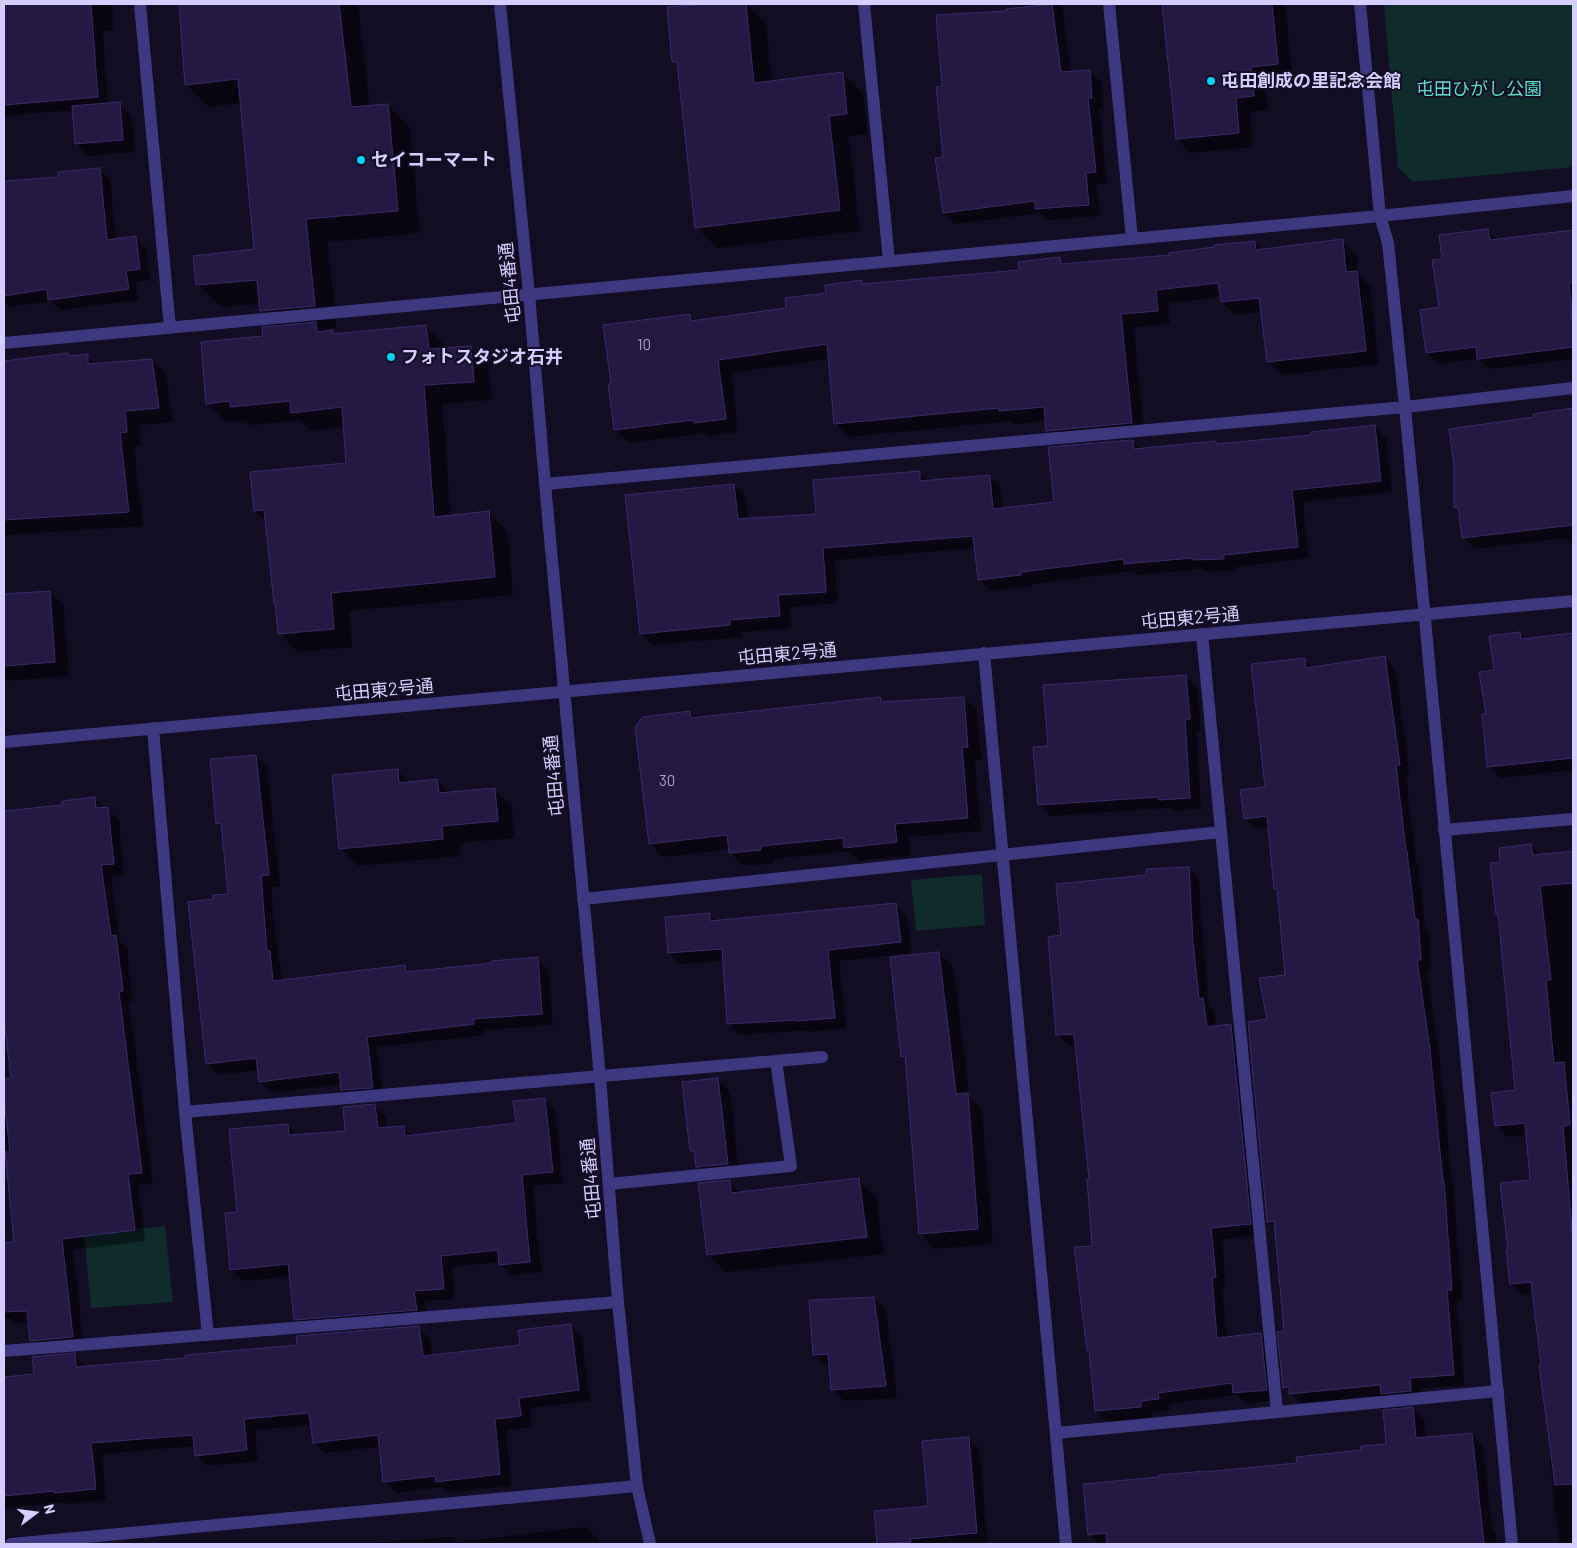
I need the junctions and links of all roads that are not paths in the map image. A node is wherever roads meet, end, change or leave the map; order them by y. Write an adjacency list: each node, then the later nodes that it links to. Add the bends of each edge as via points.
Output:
1 (140, 4): 11 (street)
2 (500, 4): 10 (street, 屯田4番通)
3 (864, 4): 9 (street)
4 (1109, 4): 8 (street)
5 (1360, 4): 7 (street)
6 (1573, 196): 7 (street)
7 (1380, 216): 8 (street); 14 (street, via 1388,243)
8 (1132, 238): 9 (street)
9 (889, 261): 10 (street)
10 (529, 294): 11 (street); 15 (street, 屯田4番通)
11 (170, 328): 12 (street)
12 (4, 343)
13 (1573, 388): 14 (street)
14 (1405, 407): 15 (street); 17 (street)
15 (545, 484): 20 (street, 屯田4番通)
16 (1573, 601): 17 (street, 屯田東2号通)
17 (1424, 614): 18 (street, 屯田東2号通); 24 (street)
18 (1202, 634): 19 (street, 屯田東2号通); 25 (street)
19 (984, 654): 20 (street, 屯田東2号通); 26 (street)
20 (564, 691): 21 (street, 屯田東2号通); 27 (street, 屯田4番通)
21 (153, 728): 22 (street, 屯田東2号通); 31 (street)
22 (4, 742)
23 (1573, 818): 24 (street)
24 (1444, 830): 36 (street)
25 (1220, 832): 26 (street); 37 (street)
26 (1003, 855): 27 (street); 38 (street)
27 (583, 899): 30 (street, 屯田4番通)
28 (822, 1057): 29 (street)
29 (776, 1061): 30 (street); 32 (street, via 791,1166)
30 (600, 1077): 31 (street); 32 (street, 屯田4番通)
31 (185, 1112): 34 (street)
32 (608, 1184): 33 (street, 屯田4番通)
33 (618, 1302): 34 (street); 39 (street, 屯田4番通)
34 (208, 1335): 35 (street)
35 (4, 1351)
36 (1498, 1391): 37 (street); 43 (street)
37 (1277, 1412): 38 (street)
38 (1056, 1433): 42 (street)
39 (637, 1486): 40 (street); 41 (street, 屯田4番通)
40 (11, 1544)
41 (650, 1544)
42 (1066, 1544)
43 (1512, 1544)

